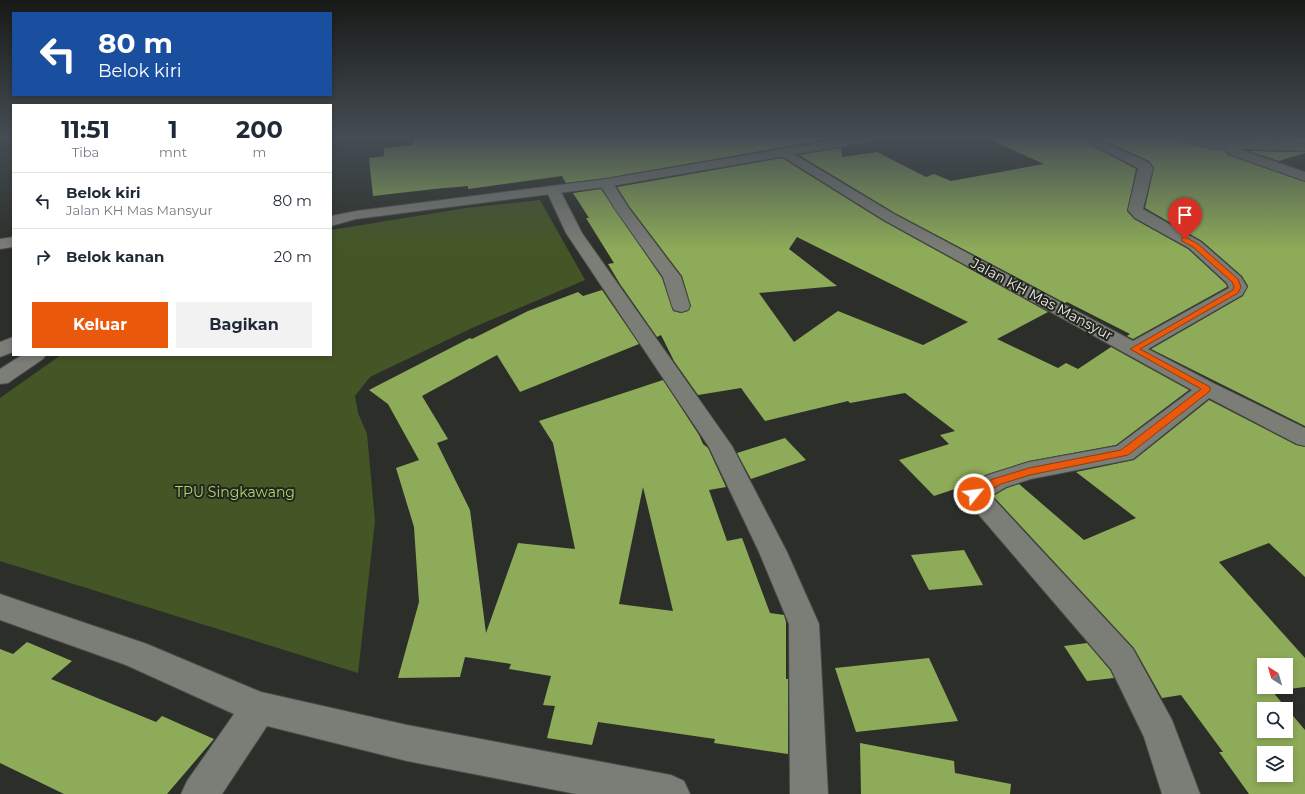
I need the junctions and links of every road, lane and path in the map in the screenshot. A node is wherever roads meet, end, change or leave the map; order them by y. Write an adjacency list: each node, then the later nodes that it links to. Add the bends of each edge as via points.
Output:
1 (590, 175): 7 (street, via 426,196)
2 (653, 175): 5 (street)
3 (819, 175): 13 (street, Jalan KH Mas Mansyur, via 889,218)
4 (1144, 175): 13 (street, via 1135,210 1140,216 1196,245 1235,281 1238,287 1236,291)
5 (606, 183): 6 (street); 11 (street, via 672,277)
6 (553, 190): 8 (street, via 356,215); 23 (street, via 574,233 720,446 773,552 804,624)
7 (332, 212)
8 (332, 222)
9 (12, 242): 10 (street)
10 (0, 244)
11 (681, 306)
12 (12, 344): 14 (street)
13 (1134, 349): 17 (street, Jalan KH Mas Mansyur)
14 (0, 351)
15 (34, 356): 16 (street)
16 (0, 378)
17 (1207, 389): 18 (street, Jalan KH Mas Mansyur); 24 (street, via 1124,453 1029,471 997,481 974,494 1122,659 1160,732)
18 (1305, 438)
19 (0, 607): 20 (street, via 136,654)
20 (259, 708): 21 (street); 22 (street, via 406,743)
21 (200, 794)
22 (671, 794)
23 (809, 794)
24 (1181, 794)

